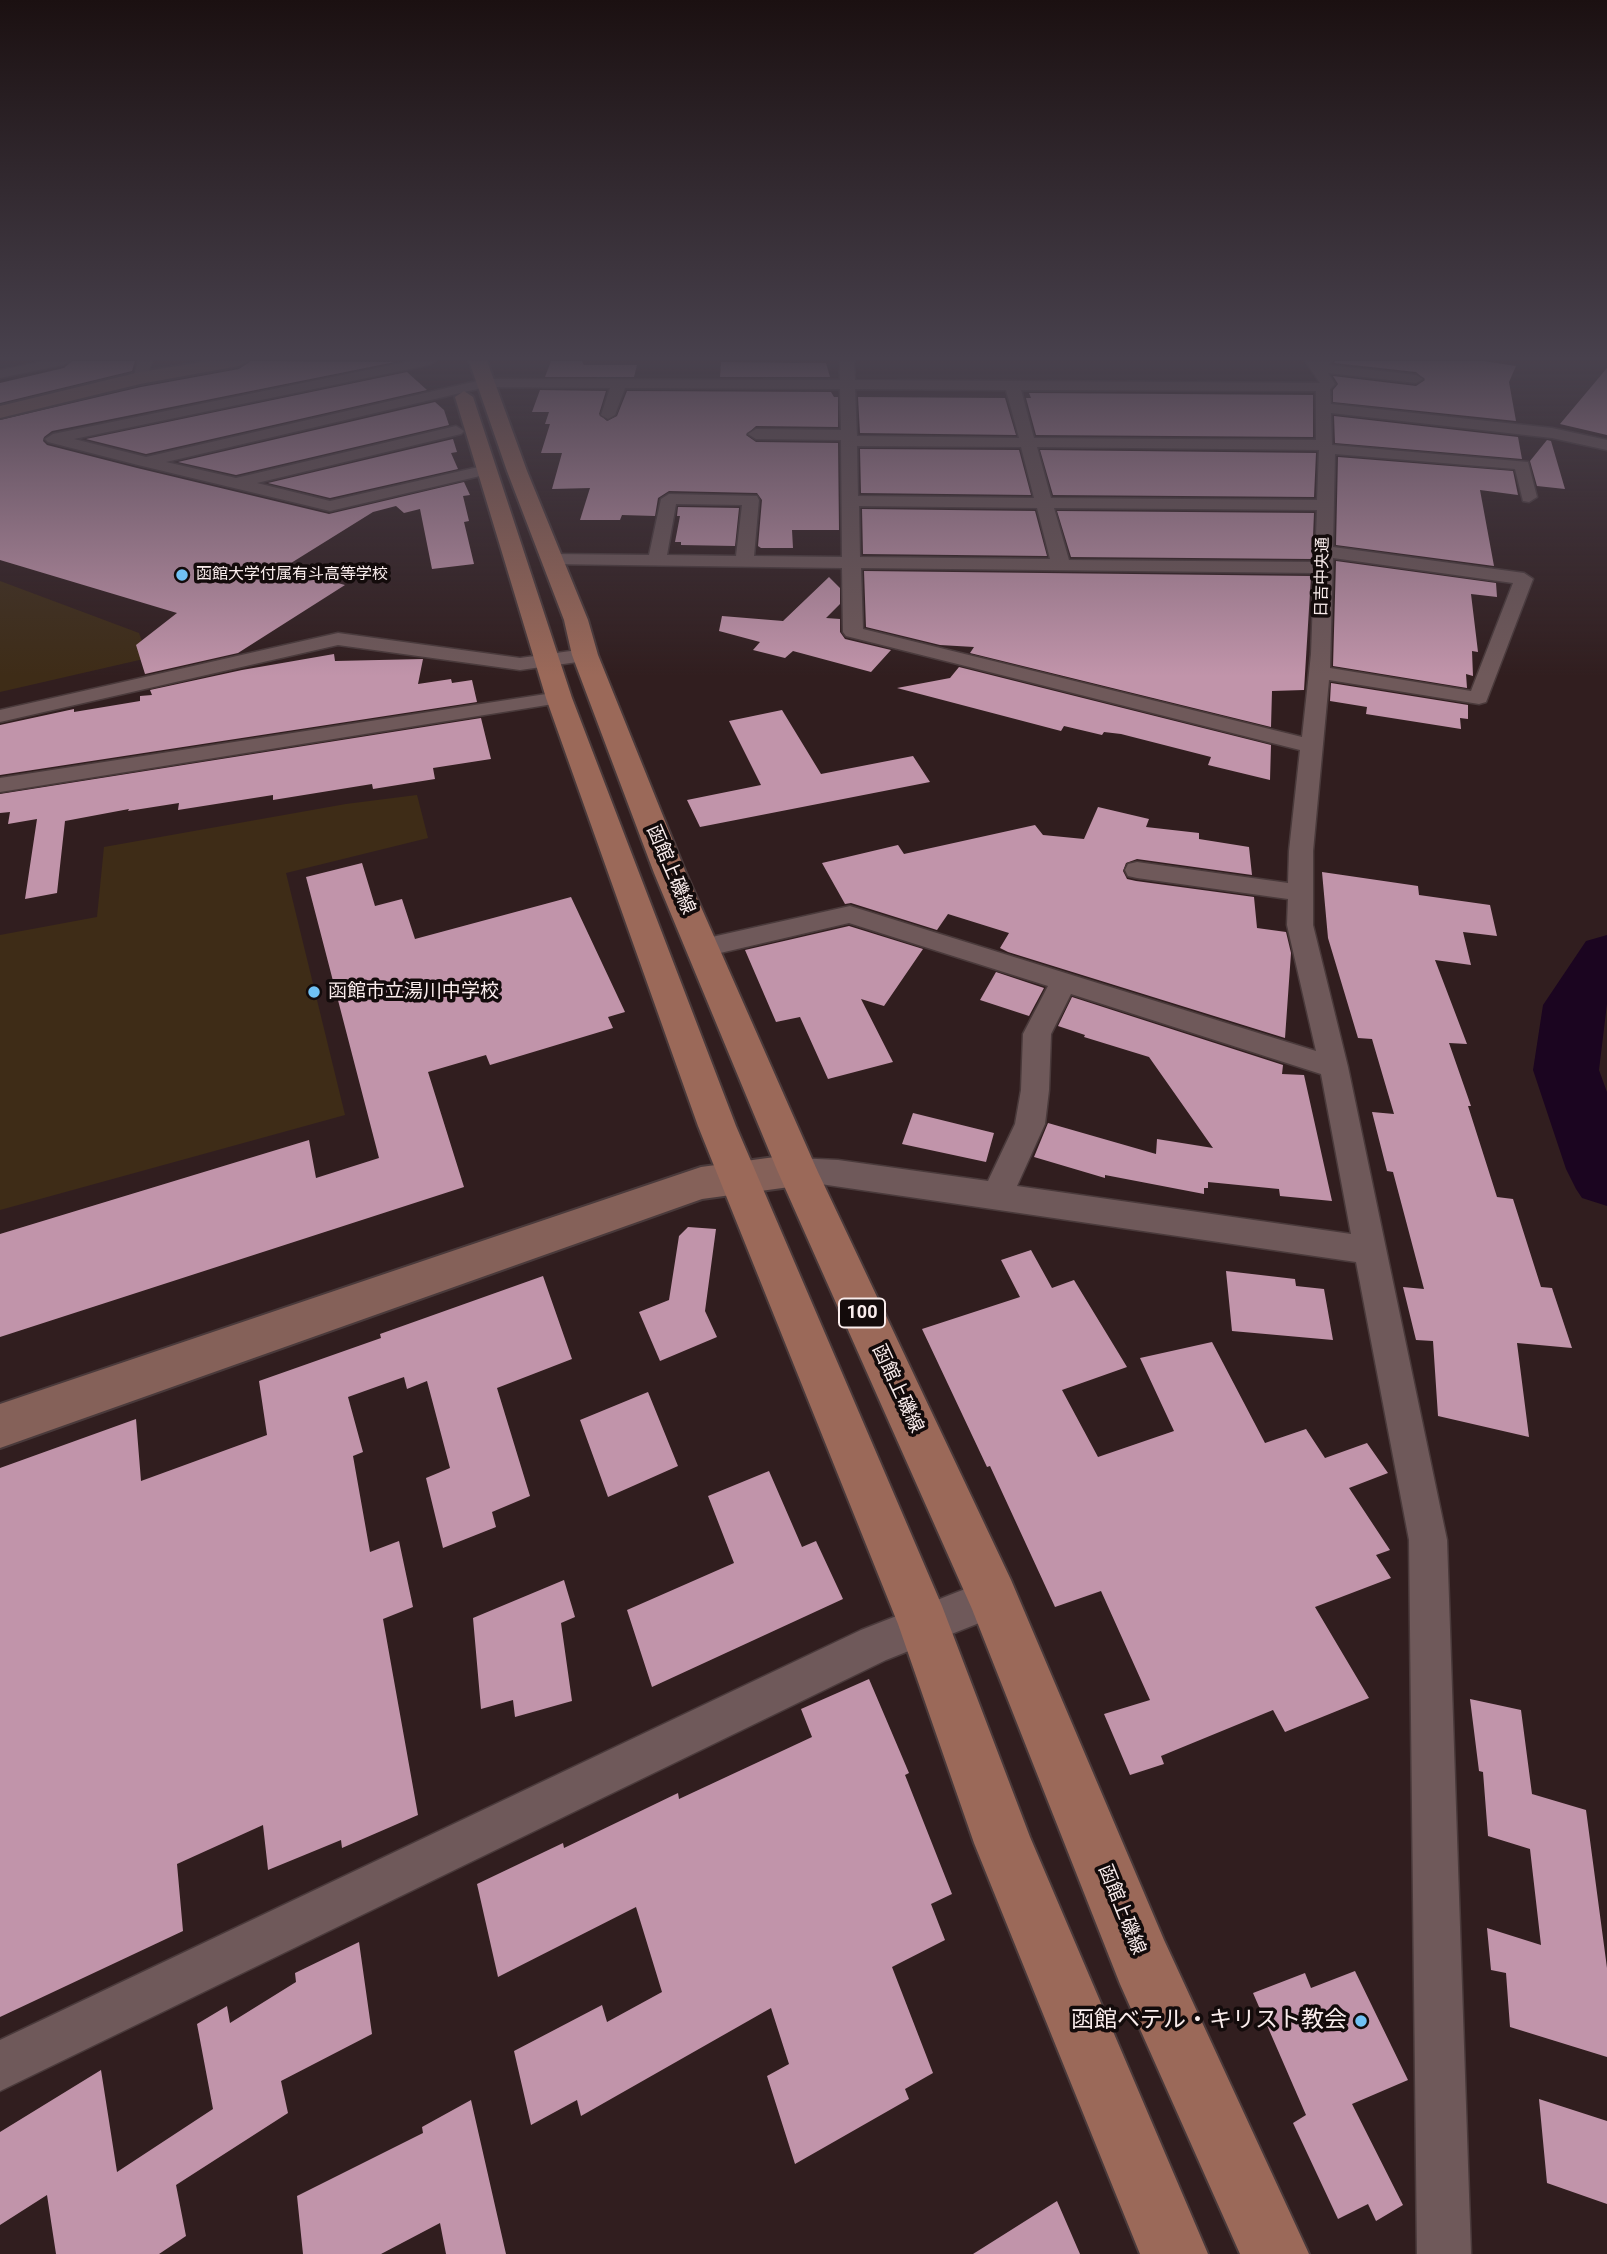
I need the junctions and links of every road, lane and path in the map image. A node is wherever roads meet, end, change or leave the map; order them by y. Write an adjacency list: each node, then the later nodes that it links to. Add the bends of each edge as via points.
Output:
1 (161, 466): 10 (street)
2 (276, 466): 10 (street)
3 (486, 466): 9 (main road, 函館上磯線 / 100)
4 (506, 466): 15 (main road, 函館上磯線 / 100)
5 (850, 466): 12 (street)
6 (1032, 466): 13 (street)
7 (1326, 466): 14 (street, 日吉中央通)
8 (1522, 466): 11 (street)
9 (487, 470): 10 (street, via 330,506); 21 (main road, 函館上磯線 / 100)
10 (234, 484)
11 (1529, 497)
12 (850, 501): 13 (street); 19 (street)
13 (1042, 502): 14 (street); 20 (street)
14 (1326, 505): 16 (street, 日吉中央通)
15 (551, 559): 17 (street); 21 (main road, 函館上磯線 / 100, via 576,620)
16 (1323, 559): 20 (street); 22 (street, 日吉中央通); 22 (street, via 1524,579 1479,698)
17 (657, 560): 18 (street); 18 (street, via 669,499 751,500)
18 (744, 561): 19 (street)
19 (851, 562): 20 (street); 24 (street, via 853,632)
20 (1061, 565)
21 (564, 671): 23 (street, via 338,639); 25 (street); 28 (main road, 函館上磯線 / 100, via 670,873); 32 (main road, 函館上磯線 / 100)
22 (1319, 672): 24 (street, 日吉中央通)
23 (0, 716)
24 (1310, 746): 27 (street, 日吉中央通)
25 (0, 785)
26 (1137, 870): 27 (street)
27 (1300, 893): 30 (street, 日吉中央通, via 1300,925)
28 (703, 948): 29 (street, via 850,914); 31 (main road, 函館上磯線 / 100)
29 (1064, 982): 30 (street); 33 (street, via 1037,1034 1030,1124)
30 (1334, 1067): 34 (street, 日吉中央通)
31 (797, 1170): 32 (street); 33 (street); 36 (main road, 函館上磯線 / 100)
32 (737, 1177): 35 (street, via 701,1183); 37 (main road, 函館上磯線 / 100)
33 (997, 1195): 34 (street)
34 (1368, 1250): 41 (street, 日吉中央通, via 1428,1540)
35 (0, 1426)
36 (993, 1598): 37 (street); 40 (main road, 函館上磯線 / 100, via 1142,1962)
37 (924, 1624): 38 (street); 39 (main road, 函館上磯線 / 100, via 1003,1843)
38 (0, 2066)
39 (1174, 2254)
40 (1275, 2254)
41 (1444, 2254)

